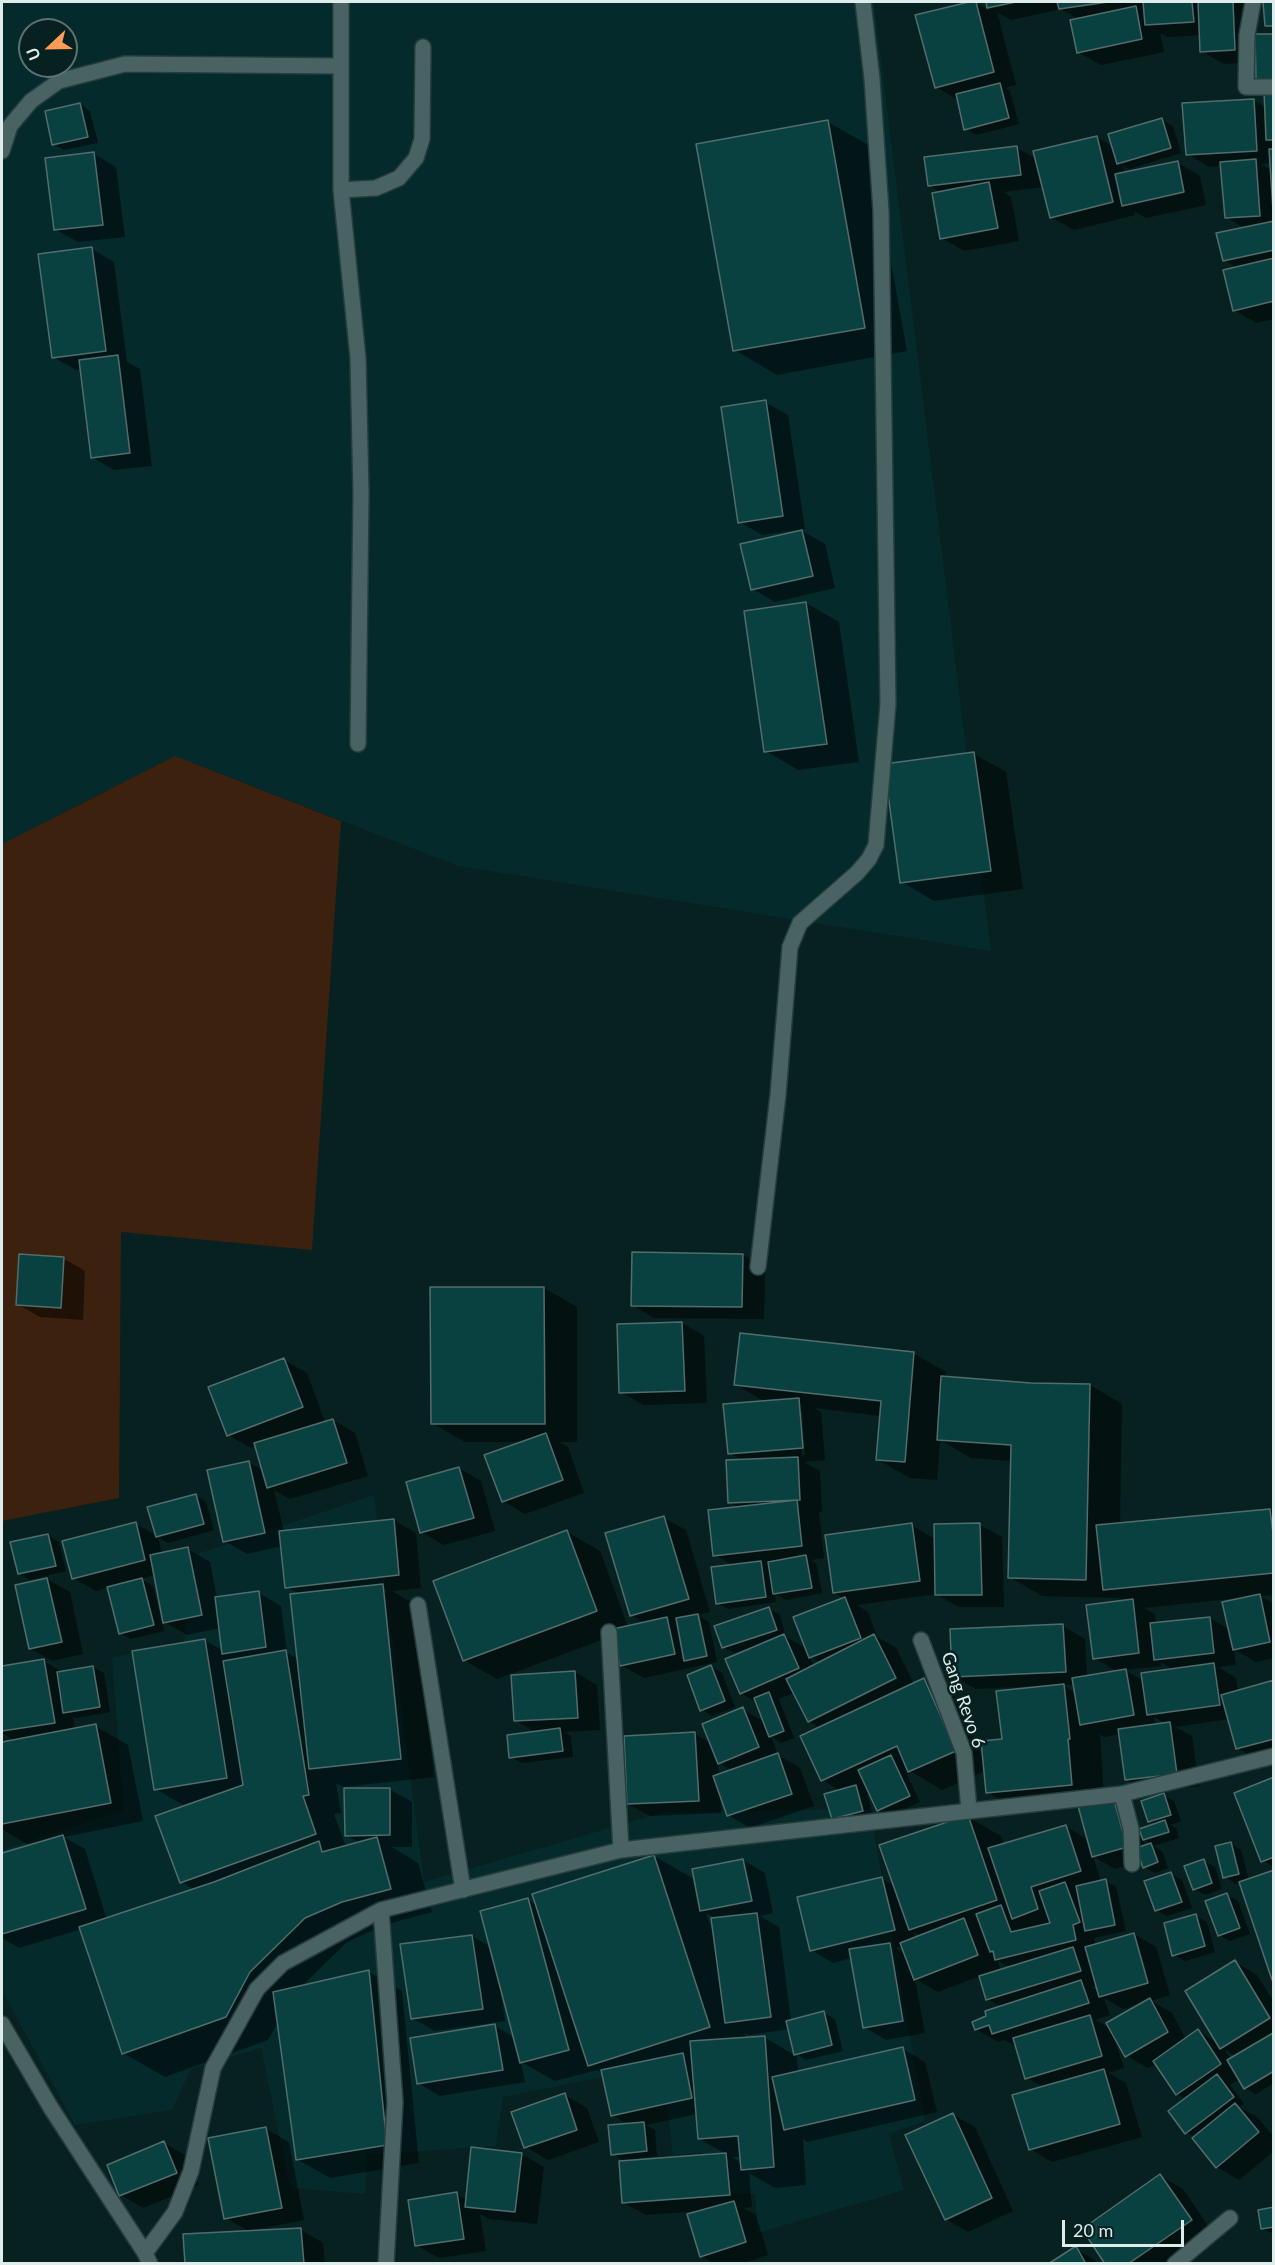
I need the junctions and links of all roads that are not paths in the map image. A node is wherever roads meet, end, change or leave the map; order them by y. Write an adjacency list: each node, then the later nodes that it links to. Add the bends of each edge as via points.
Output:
1 (341, 2): 5 (street)
2 (863, 2): 10 (street, via 881,211 888,704 876,845 857,873 800,923 790,947)
3 (1252, 2): 6 (street, via 1246,87)
4 (423, 47): 8 (street, via 422,139 416,159 399,178 376,188)
5 (341, 66): 7 (street, via 125,64 59,81 31,101 10,126); 8 (street)
6 (1274, 87)
7 (2, 151)
8 (341, 190): 9 (street, via 358,358)
9 (358, 744)
10 (758, 1267)
11 (418, 1605): 19 (street)
12 (609, 1632): 17 (street)
13 (921, 1640): 16 (street, Gang Revo 6, via 964,1753)
14 (1274, 1756): 15 (street)
15 (1122, 1794): 16 (street); 18 (street, via 1131,1829)
16 (969, 1810): 17 (street)
17 (621, 1850): 19 (street)
18 (1132, 1864)
19 (463, 1890): 20 (street)
20 (381, 1910): 23 (street, via 284,1964 257,1989 213,2068 191,2171 175,2212); 24 (street, via 395,2102)
21 (2, 2024): 23 (street)
22 (1230, 2218): 25 (street)
23 (147, 2258)
24 (386, 2264)
25 (1175, 2264)

